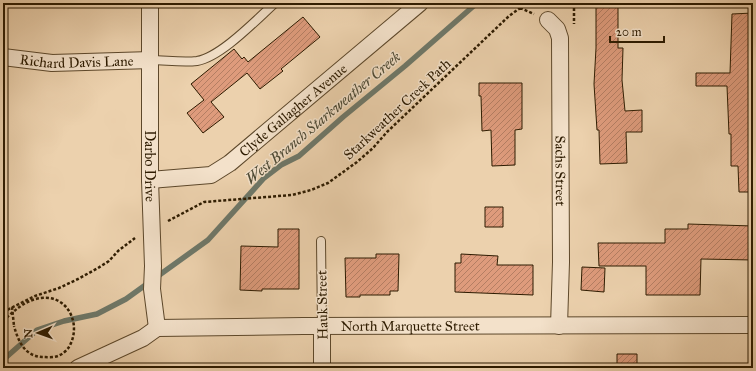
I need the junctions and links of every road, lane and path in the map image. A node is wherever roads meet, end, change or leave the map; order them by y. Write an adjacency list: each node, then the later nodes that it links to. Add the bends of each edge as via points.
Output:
1 (150, 3): 9 (street, Darbo Drive)
2 (275, 3): 9 (lane, via 230,43 208,58 196,61)
3 (420, 3): 10 (street, Clyde Gallagher Avenue, via 226,166 211,175)
4 (527, 3): 11 (path, Starkweather Creek Path, via 503,22 373,148 328,183 292,195 204,202)
5 (574, 3): 7 (path)
6 (548, 20): 18 (street, Sachs Street, via 557,29 560,38 562,262)
7 (574, 27)
8 (3, 57): 9 (street, Richard Davis Lane, via 52,63)
9 (151, 60): 10 (street, Darbo Drive)
10 (150, 180): 20 (street, Darbo Drive, via 152,289)
11 (172, 219)
12 (133, 240): 14 (path, via 109,261 78,280)
13 (321, 241): 19 (lane, Hauk Street)
14 (12, 307): 15 (path); 16 (path, bridge, via 14,326 22,348 38,356 51,357 60,355 73,340 74,321 70,311 54,299 29,301 16,309)
15 (3, 312)
16 (3, 321)
17 (753, 325): 18 (street, North Marquette Street)
18 (559, 326): 19 (street, North Marquette Street)
19 (322, 327): 20 (street, North Marquette Street); 22 (street, Hauk Street)
20 (157, 328): 21 (street, via 143,338)
21 (78, 368)
22 (322, 368)

